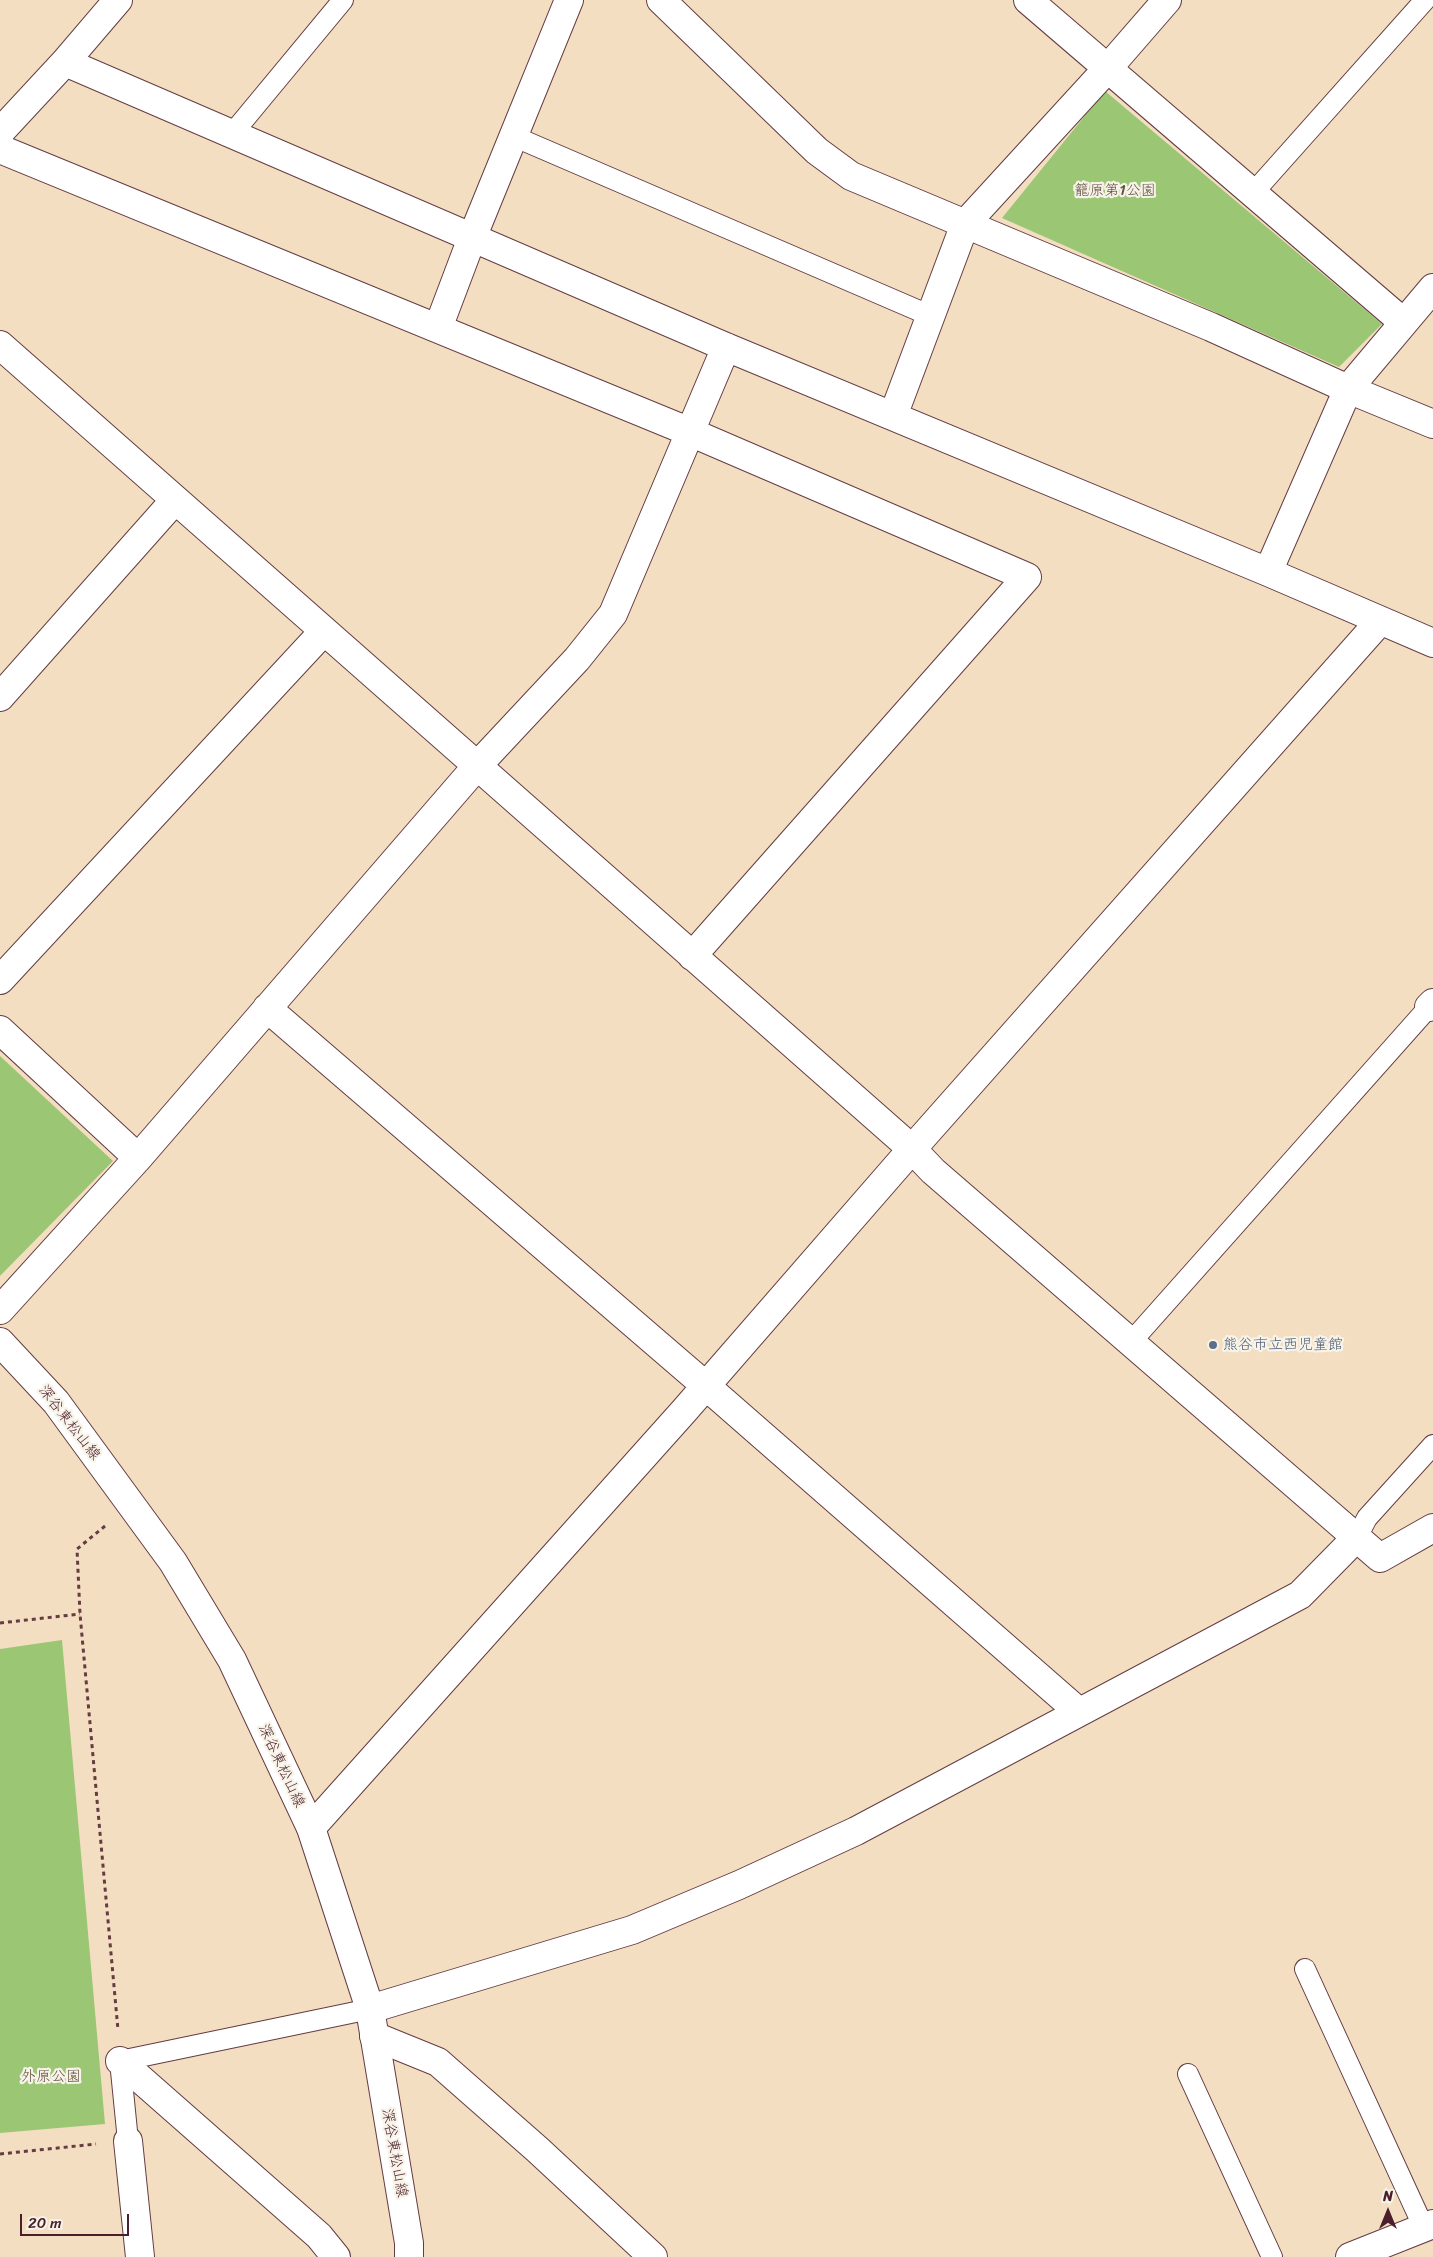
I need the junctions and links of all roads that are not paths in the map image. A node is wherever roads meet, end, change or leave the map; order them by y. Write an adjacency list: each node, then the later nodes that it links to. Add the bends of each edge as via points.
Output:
1 (118, 0): 8 (street)
2 (344, 0): 11 (lane)
3 (569, 0): 12 (street)
4 (662, 0): 15 (street, via 817,152 851,176)
5 (1028, 0): 9 (street)
6 (1167, 0): 9 (street)
7 (1425, 0): 14 (lane)
8 (65, 62): 10 (street); 11 (street)
9 (1108, 68): 14 (street); 15 (street)
10 (0, 132)
11 (232, 134): 16 (street)
12 (513, 136): 16 (street); 18 (lane)
13 (0, 149): 20 (street)
14 (1253, 193): 19 (street)
15 (965, 224): 18 (street); 23 (street, via 1211,327)
16 (472, 238): 20 (street); 22 (street)
17 (1433, 288): 19 (street)
18 (931, 316): 24 (street)
19 (1403, 322): 23 (street)
20 (438, 328): 26 (street)
21 (0, 345): 27 (street)
22 (726, 347): 24 (street); 26 (street)
23 (1348, 389): 25 (street); 28 (street)
24 (893, 416): 28 (street)
25 (1433, 424)
26 (690, 432): 33 (street, via 613,614 577,659); 34 (street, via 1027,576)
27 (175, 500): 30 (street); 32 (street)
28 (1268, 572): 29 (street)
29 (1380, 621): 31 (street); 39 (street)
30 (324, 630): 33 (street); 35 (street)
31 (1433, 644)
32 (0, 697)
33 (477, 766): 34 (street); 37 (street)
34 (692, 956): 39 (street)
35 (0, 980)
36 (1431, 1004): 43 (lane)
37 (268, 1008): 40 (street); 44 (street)
38 (0, 1030): 40 (street)
39 (912, 1149): 43 (street, via 933,1171); 44 (street)
40 (138, 1158): 41 (street)
41 (0, 1310)
42 (0, 1342): 49 (street, 深谷東松山線, via 56,1402 173,1562 232,1660)
43 (1131, 1342): 47 (street)
44 (706, 1386): 48 (street); 49 (street)
45 (1433, 1444): 47 (lane, via 1367,1518)
46 (1433, 1528): 47 (street, via 1380,1558)
47 (1357, 1537): 48 (street, via 1300,1595)
48 (1079, 1712): 51 (street, via 856,1831 740,1885 632,1930)
49 (311, 1828): 51 (street, 深谷東松山線)
50 (1305, 1969): 56 (lane)
51 (370, 2009): 52 (street, 深谷東松山線); 53 (lane)
52 (374, 2036): 59 (street, 深谷東松山線); 60 (street, via 438,2062)
53 (120, 2061): 55 (lane); 58 (street, via 319,2236)
54 (1188, 2074): 61 (lane)
55 (128, 2141): 57 (street)
56 (1428, 2226): 62 (street)
57 (140, 2257)
58 (336, 2257)
59 (409, 2257)
60 (653, 2257)
61 (1272, 2257)
62 (1350, 2257)

